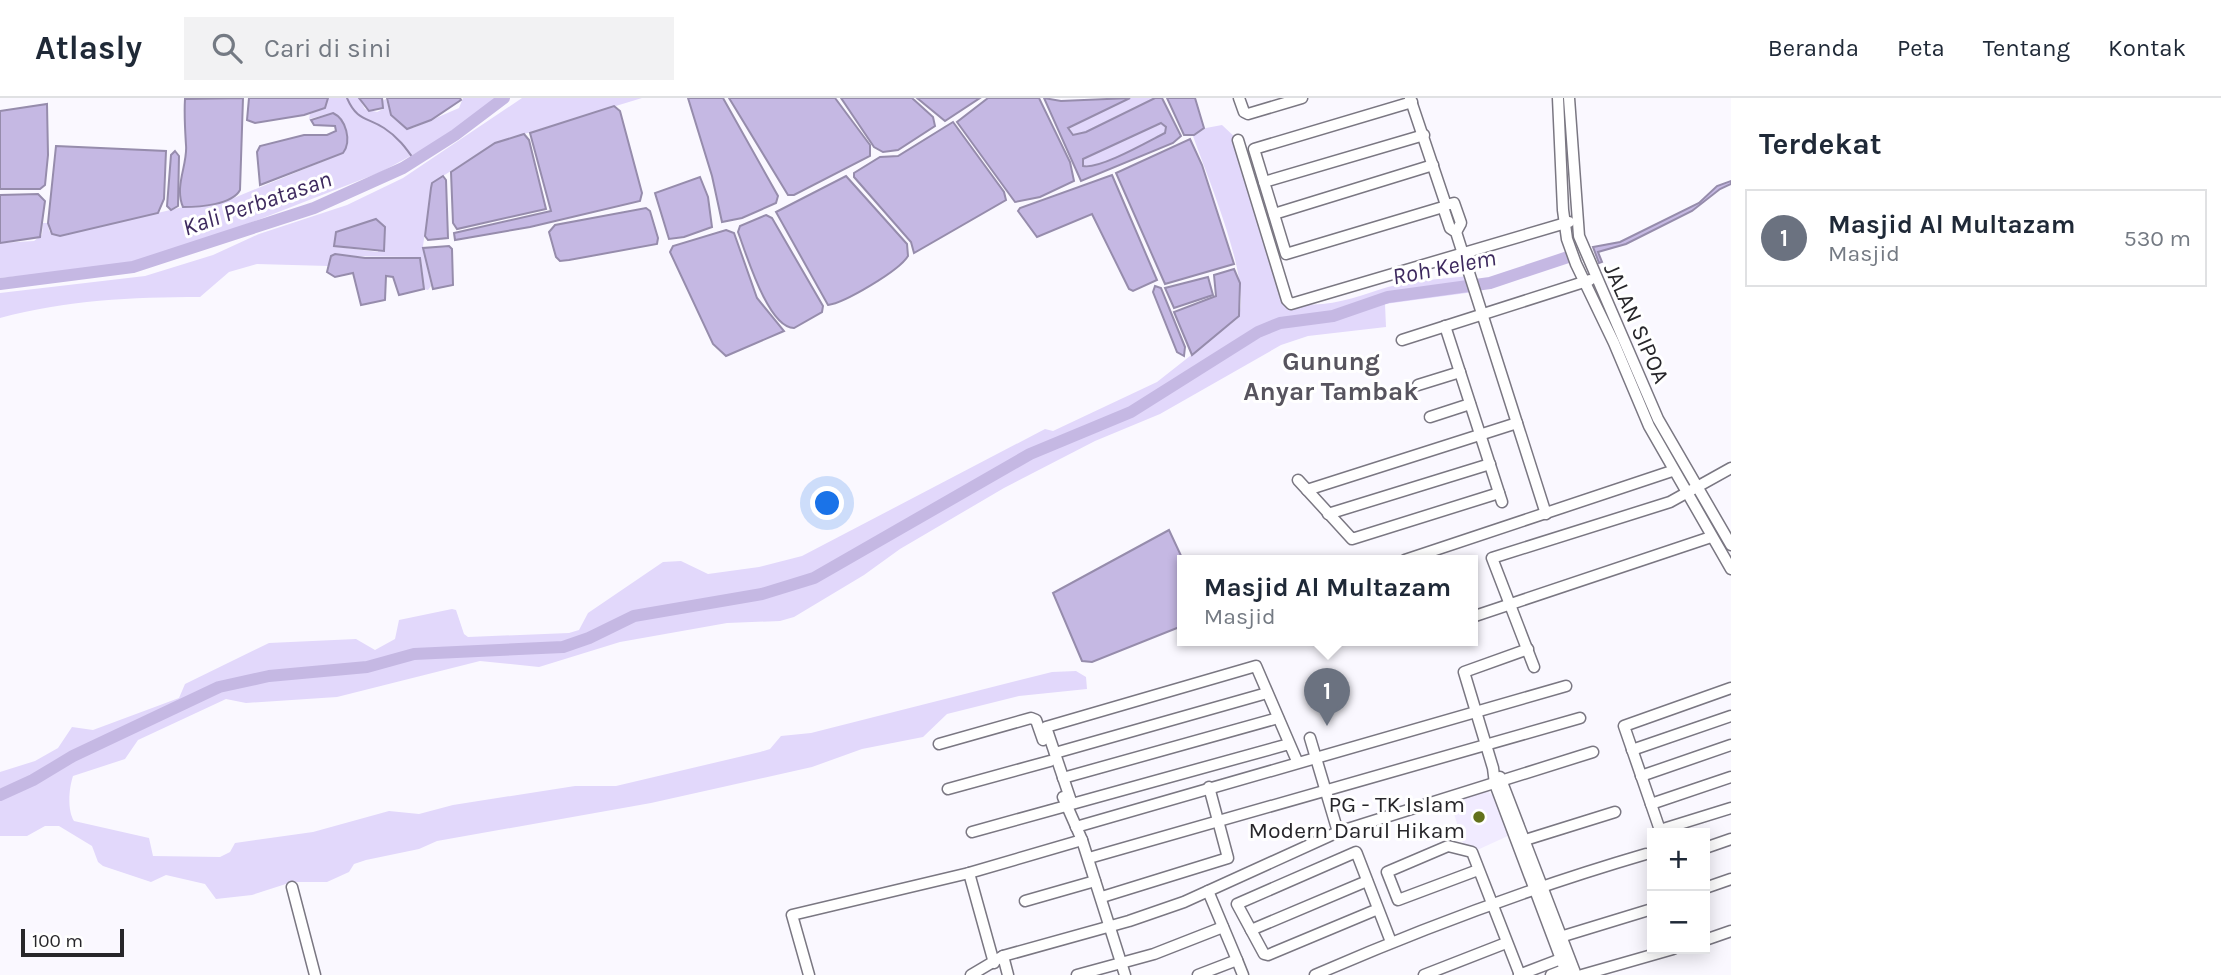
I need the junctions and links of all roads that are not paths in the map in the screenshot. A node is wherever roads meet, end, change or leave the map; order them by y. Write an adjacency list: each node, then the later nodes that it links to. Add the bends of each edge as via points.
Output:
1 (1238, 98): 2 (street, via 1248,114)
2 (1302, 98)
3 (1558, 98): 13 (street)
4 (1569, 98): 12 (street, JALAN SIPOA)
5 (1411, 100): 6 (street); 9 (street, via 1254,149)
6 (1424, 135): 8 (street); 9 (street)
7 (1238, 140): 14 (street, via 1291,304)
8 (1433, 165): 10 (street); 11 (street)
9 (1264, 181): 11 (street)
10 (1444, 206): 11 (street, via 1286,254); 14 (street, via 1454,203 1461,223 1456,232)
11 (1275, 214)
12 (1576, 221): 13 (street); 15 (street, JALAN SIPOA)
13 (1565, 223): 14 (street); 16 (street)
14 (1462, 253): 17 (street)
15 (1597, 277): 16 (street); 30 (street, JALAN SIPOA, via 1658,419)
16 (1586, 282): 17 (street); 28 (street)
17 (1481, 315): 18 (street); 24 (street)
18 (1445, 326): 19 (street); 20 (street)
19 (1402, 340)
20 (1460, 372): 21 (street); 22 (street)
21 (1418, 385)
22 (1470, 404): 23 (street); 25 (street)
23 (1430, 417)
24 (1517, 423): 25 (street); 34 (street)
25 (1480, 435): 26 (street); 31 (street)
26 (1490, 464): 33 (street); 33 (street, via 1500,497 1352,539)
27 (1731, 468): 30 (street)
28 (1672, 471): 32 (street); 34 (street)
29 (1298, 480): 31 (street)
30 (1696, 485): 32 (street); 36 (street, JALAN SIPOA)
31 (1307, 491): 33 (street)
32 (1684, 492): 35 (street); 39 (street, via 1657,507 1496,556 1490,561)
33 (1328, 514)
34 (1546, 514): 37 (street)
35 (1711, 537): 38 (street); 39 (street)
36 (1731, 545)
37 (1420, 555)
38 (1729, 562)
39 (1508, 604): 40 (street); 41 (street)
40 (1478, 615)
41 (1528, 649): 42 (street); 46 (street, via 1465,670)
42 (1534, 667)
43 (1566, 686): 46 (street)
44 (1731, 688): 55 (street, via 1625,723)
45 (1267, 693): 48 (street); 57 (street); 57 (street, via 1256,666 1046,727)
46 (1473, 706): 53 (street); 58 (street)
47 (1731, 716): 55 (street)
48 (1278, 718): 52 (street); 61 (street)
49 (1580, 718): 53 (street)
50 (1310, 738): 58 (street)
51 (939, 744): 57 (street, via 1031,718)
52 (1289, 744): 59 (street); 61 (street, via 1073,804)
53 (1485, 745): 63 (street); 66 (street)
54 (1731, 745): 60 (street)
55 (1632, 750): 60 (street)
56 (1593, 752): 63 (street)
57 (1053, 757): 61 (street); 65 (street); 68 (street)
58 (1315, 757): 59 (street); 66 (street)
59 (1297, 761): 64 (street)
60 (1641, 776): 67 (street)
61 (1063, 778)
62 (1731, 778): 67 (street)
63 (1499, 782): 76 (street); 79 (street)
64 (1209, 787): 71 (street); 72 (street)
65 (948, 789)
66 (1325, 792): 71 (street); 76 (street)
67 (1651, 804): 73 (street)
68 (1066, 806): 72 (street); 75 (street)
69 (1731, 808): 74 (street)
70 (1615, 812): 79 (street)
71 (1220, 823): 82 (street); 92 (street, via 1227,859)
72 (1076, 827): 78 (street)
73 (1659, 828)
74 (1672, 828)
75 (972, 832)
76 (1338, 832): 91 (street)
77 (1731, 839): 80 (street)
78 (1082, 840): 82 (street); 84 (street)
79 (1522, 841): 90 (street)
80 (1710, 846)
81 (1646, 854): 90 (street)
82 (1088, 858): 86 (street)
83 (1478, 870): 83 (street, via 1473,855 1448,846 1388,870 1397,900); 94 (street)
84 (969, 873): 109 (street); 113 (street, via 792,915)
85 (1731, 878): 88 (street)
86 (1095, 881): 92 (street); 93 (street)
87 (1367, 881): 95 (street); 99 (street); 99 (street, via 1354,852 1239,901)
88 (1710, 886)
89 (292, 887): 112 (street)
90 (1538, 887): 94 (street); 101 (street)
91 (1208, 891): 97 (street); 98 (street)
92 (1102, 897): 97 (street)
93 (1025, 901)
94 (1494, 904): 103 (street); 104 (street)
95 (1378, 909): 99 (street, via 1268,956); 103 (street)
96 (1647, 911): 101 (street)
97 (1111, 926): 106 (street); 110 (street)
98 (1223, 927): 108 (street); 110 (street)
99 (1251, 930)
100 (1731, 931): 102 (street)
101 (1558, 938): 107 (street)
102 (1710, 938)
103 (1391, 942): 120 (street)
104 (1506, 943): 121 (street); 122 (street)
105 (1656, 954): 123 (street)
106 (1003, 956): 109 (street); 115 (street)
107 (1561, 958): 111 (street); 111 (street); 122 (street)
108 (1237, 960): 118 (street); 119 (street)
109 (994, 963): 114 (street)
110 (1122, 963): 116 (street); 117 (street)
111 (1564, 973)
112 (315, 975)
113 (809, 975)
114 (971, 975)
115 (1008, 975)
116 (1077, 975)
117 (1125, 975)
118 (1198, 975)
119 (1243, 975)
120 (1315, 975)
121 (1424, 975)
122 (1520, 975)
123 (1582, 975)

